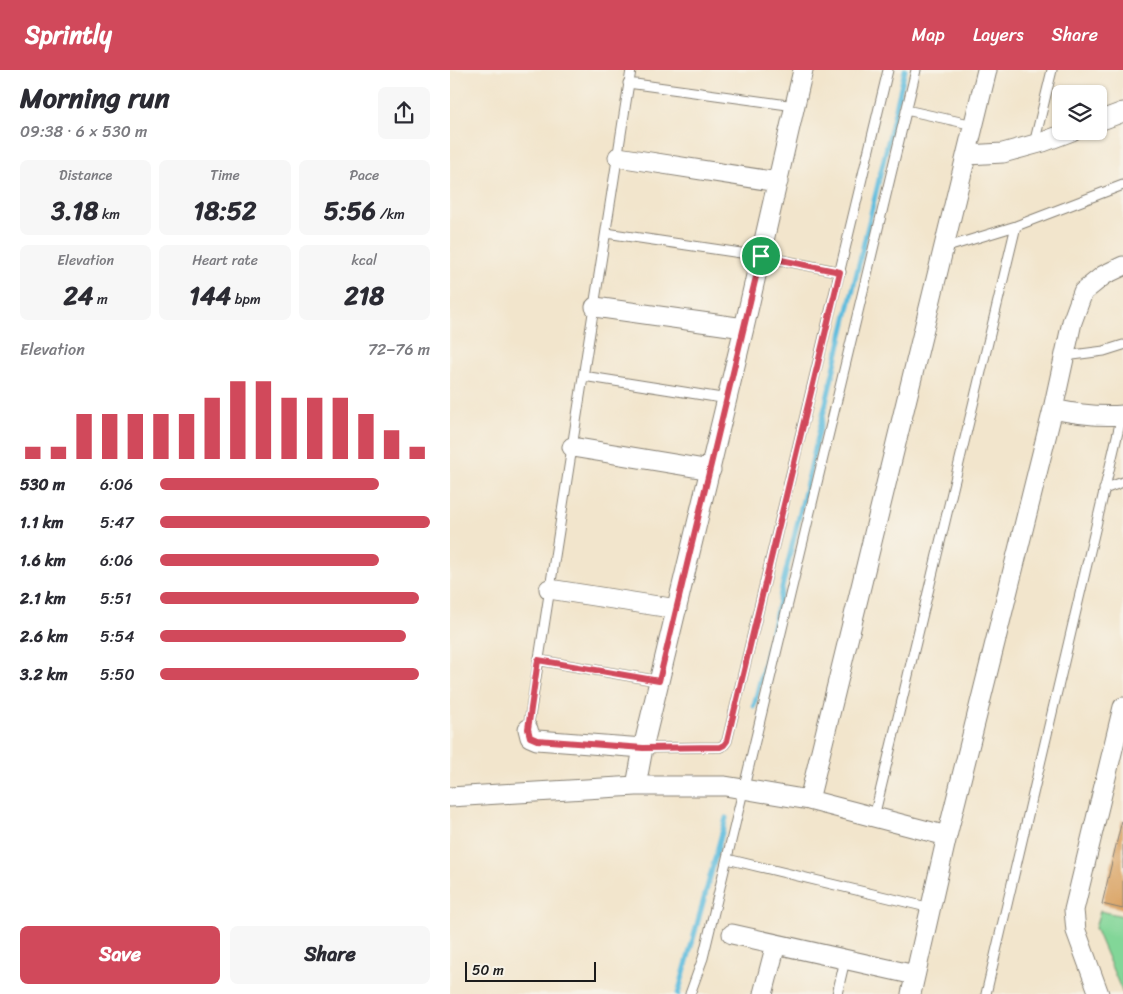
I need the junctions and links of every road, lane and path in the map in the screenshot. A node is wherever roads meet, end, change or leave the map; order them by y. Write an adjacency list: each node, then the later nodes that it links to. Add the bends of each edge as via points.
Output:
1 (630, 70): 7 (lane)
2 (803, 70): 8 (street)
3 (888, 70): 24 (lane)
4 (916, 70): 9 (lane)
5 (987, 70): 12 (street)
6 (1052, 70): 14 (lane)
7 (628, 82): 8 (lane); 16 (lane)
8 (795, 106): 17 (street)
9 (906, 110): 12 (lane); 45 (lane)
10 (1123, 112): 11 (street)
11 (1107, 118)
12 (974, 125): 15 (street)
13 (1052, 138): 14 (street)
14 (1034, 144): 15 (street, via 1003,153)
15 (967, 154): 21 (street)
16 (618, 157): 17 (street); 20 (lane)
17 (778, 182): 22 (street)
18 (1123, 185): 19 (lane)
19 (1016, 226): 21 (lane); 48 (lane)
20 (606, 233): 22 (lane); 25 (lane)
21 (944, 248): 47 (street)
22 (761, 256): 24 (lane); 26 (street)
23 (1123, 266): 28 (street, via 1104,275 1083,292)
24 (840, 272): 43 (lane, via 727,741 720,747)
25 (594, 307): 26 (street); 29 (lane)
26 (744, 328): 30 (street)
27 (1123, 345): 28 (lane)
28 (1064, 356): 31 (street)
29 (583, 376): 30 (lane); 33 (lane)
30 (728, 399): 34 (street)
31 (1053, 409): 32 (street, via 1081,414); 49 (street)
32 (1122, 415): 36 (lane)
33 (572, 447): 34 (street); 37 (lane)
34 (711, 470): 38 (street)
35 (1123, 482): 36 (lane)
36 (1104, 489): 60 (lane)
37 (548, 588): 38 (street); 39 (lane)
38 (677, 609): 40 (street)
39 (538, 660): 40 (lane); 42 (lane)
40 (659, 681): 43 (street)
41 (1123, 707): 61 (street, via 1074,910 1076,930)
42 (528, 729): 43 (street, via 530,737 537,740)
43 (643, 748): 44 (street)
44 (636, 786): 45 (street); 46 (street)
45 (744, 789): 47 (street); 50 (lane)
46 (450, 797)
47 (809, 800): 48 (street)
48 (874, 817): 49 (street)
49 (947, 836): 51 (street)
50 (727, 860): 51 (lane); 56 (lane, via 703,958)
51 (931, 908): 55 (street)
52 (732, 934): 53 (street)
53 (776, 944): 54 (street); 57 (street)
54 (846, 960): 55 (street); 58 (lane)
55 (915, 975): 59 (street)
56 (690, 994)
57 (763, 994)
58 (836, 994)
59 (911, 994)
60 (986, 994)
61 (1099, 994)

